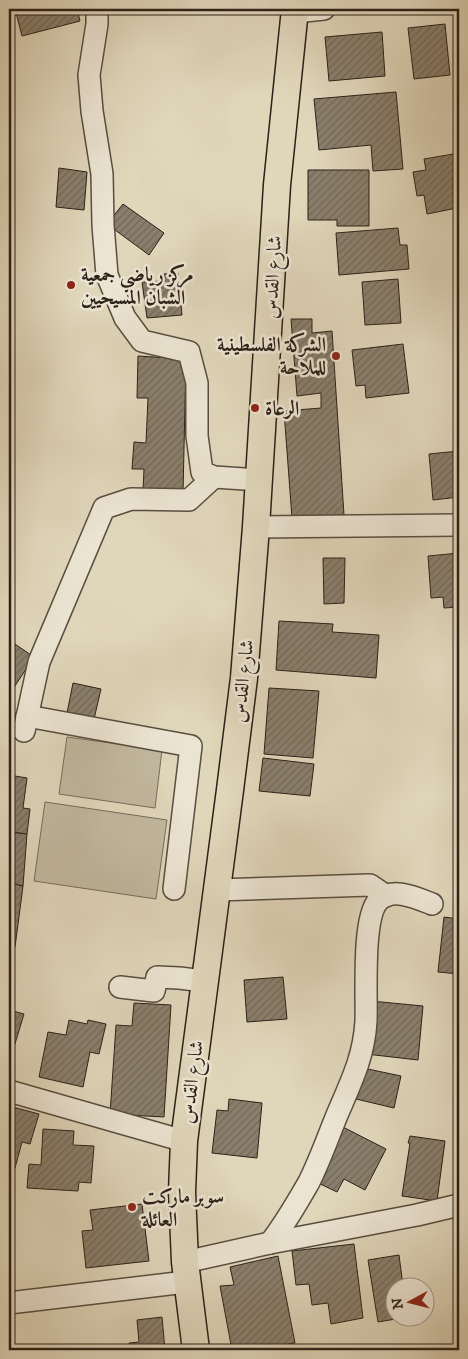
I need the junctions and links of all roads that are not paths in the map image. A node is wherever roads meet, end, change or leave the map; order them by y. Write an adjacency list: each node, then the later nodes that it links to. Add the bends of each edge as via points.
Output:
1 (97, 9): 4 (street, via 89,75 102,174 107,274 125,318 142,341 188,352 197,383 197,436 202,472)
2 (324, 9): 3 (street)
3 (295, 11): 5 (main road, شارع القدس, via 276,185)
4 (214, 478): 5 (street); 8 (street, via 189,500 131,499 104,508 39,662 25,723 191,746)
5 (259, 480): 7 (main road, شارع القدس)
6 (459, 525): 7 (street)
7 (256, 527): 9 (main road, شارع القدس, via 244,678)
8 (174, 889)
9 (216, 890): 10 (street, via 370,885); 12 (main road, شارع القدس)
10 (386, 896): 11 (street, via 399,893); 17 (street, via 378,900 371,914 364,1042 357,1070 309,1180)
11 (432, 904)
12 (204, 981): 13 (street, via 157,977 154,992); 15 (main road, شارع القدس)
13 (120, 987)
14 (9, 1091): 15 (street)
15 (184, 1141): 18 (main road, شارع القدس)
16 (459, 1205): 17 (street)
17 (270, 1243): 18 (street)
18 (185, 1272): 19 (street); 20 (main road, شارع القدس)
19 (9, 1303)
20 (196, 1350)

